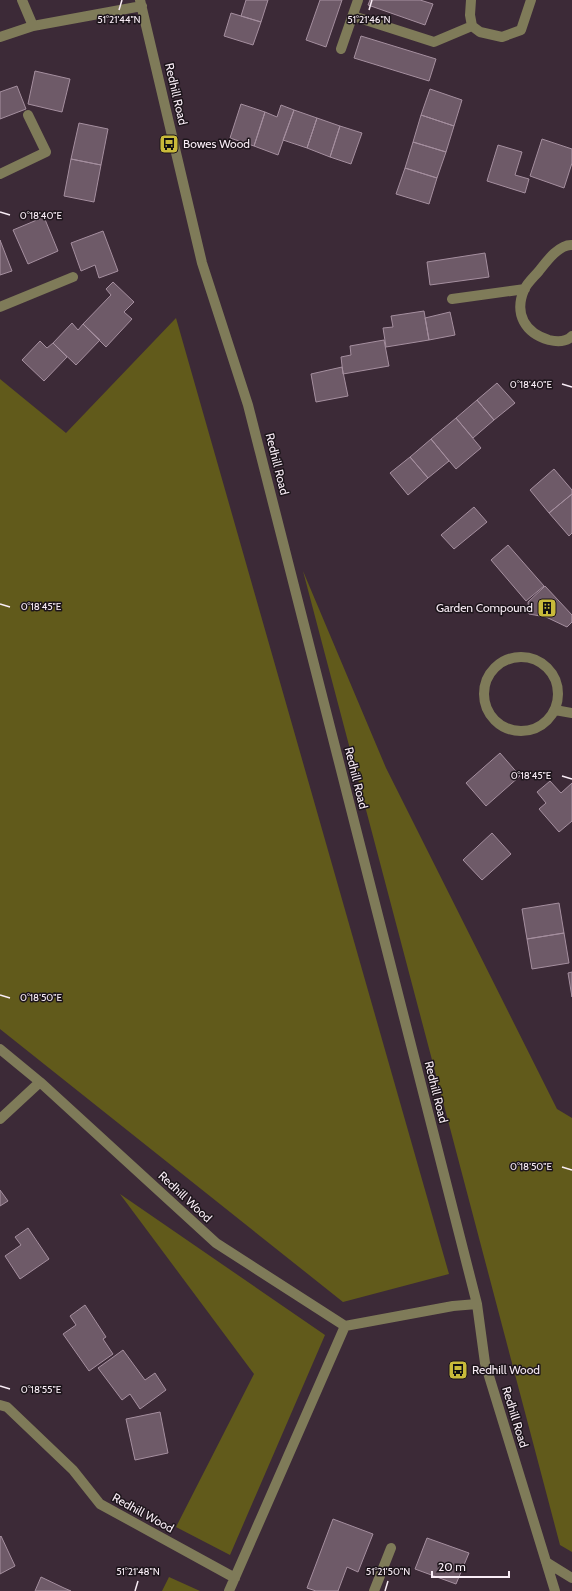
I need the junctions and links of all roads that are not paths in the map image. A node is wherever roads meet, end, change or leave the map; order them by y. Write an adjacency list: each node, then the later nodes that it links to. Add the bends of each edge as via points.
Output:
1 (22, 0): 7 (street)
2 (358, 0): 6 (street)
3 (471, 0): 8 (street)
4 (531, 0): 8 (street, via 521,30 502,37 480,32)
5 (141, 3): 7 (street); 24 (street, Redhill Road, via 202,263 248,405)
6 (353, 16): 8 (street, via 434,42); 10 (street)
7 (33, 26): 9 (street)
8 (472, 26)
9 (0, 37)
10 (341, 49)
11 (28, 115): 12 (street, via 46,152)
12 (0, 174)
13 (572, 245): 15 (street, via 558,250 545,262)
14 (73, 277): 17 (street)
15 (525, 289): 16 (street); 18 (street, via 520,302 522,318 528,330 540,338 555,341 569,340)
16 (452, 299)
17 (0, 307)
18 (572, 336)
19 (555, 710): 19 (street, via 548,721 530,731 517,732 504,728 495,722 487,711 484,699 485,684 491,672 500,663 521,657 534,659 551,672 557,683 559,696); 20 (street)
20 (572, 713)
21 (0, 1049): 22 (street, Redhill Wood)
22 (40, 1082): 23 (street); 25 (street, Redhill Wood, via 216,1243)
23 (0, 1119)
24 (477, 1304): 25 (street); 28 (street, Redhill Road, via 485,1363)
25 (345, 1326): 29 (street)
26 (0, 1405): 29 (street, Redhill Wood, via 7,1407 73,1470 100,1504)
27 (391, 1548): 32 (street)
28 (546, 1562): 30 (street); 33 (street, Redhill Road)
29 (234, 1578): 31 (street)
30 (572, 1578)
31 (229, 1591)
32 (374, 1591)
33 (555, 1591)

